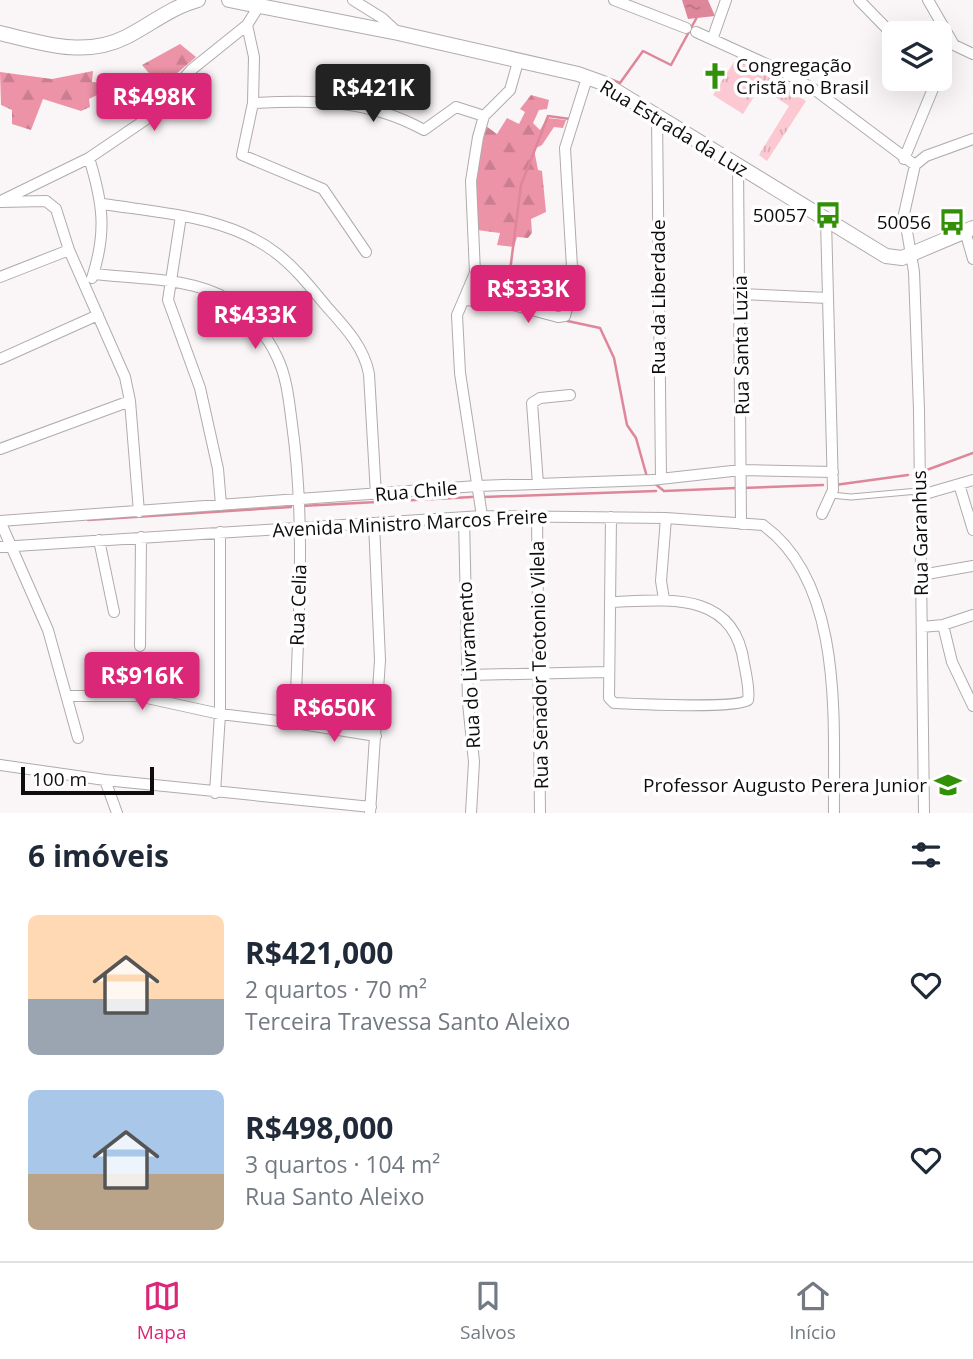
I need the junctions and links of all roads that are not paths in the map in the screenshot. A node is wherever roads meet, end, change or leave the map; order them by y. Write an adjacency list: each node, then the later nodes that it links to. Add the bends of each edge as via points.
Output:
1 (198, 0): 12 (main road, via 125,38 80,49)
2 (229, 0): 8 (main road, Rua Estrada da Luz)
3 (353, 0): 13 (street)
4 (614, 0): 14 (street)
5 (726, 0): 14 (street)
6 (859, 0): 10 (street)
7 (928, 0): 9 (street)
8 (259, 6): 11 (street); 13 (main road, Rua Estrada da Luz)
9 (939, 21)
10 (882, 24)
11 (247, 25): 22 (street, via 254,57); 26 (street, via 191,70 148,118)
12 (0, 33)
13 (398, 33): 19 (main road, Rua Estrada da Luz)
14 (713, 37): 27 (street, via 814,90)
15 (952, 42): 16 (street)
16 (959, 50): 17 (street); 18 (street)
17 (973, 54)
18 (952, 55)
19 (518, 62): 20 (main road, Rua Estrada da Luz); 23 (street, via 509,92)
20 (587, 78): 24 (main road, Rua Estrada da Luz); 44 (street, via 565,148 573,284 565,316)
21 (934, 91): 27 (street, Rua Garanhus)
22 (253, 103): 23 (street, via 316,100 370,108 426,130 453,108); 35 (street, via 242,155 323,190)
23 (485, 116): 44 (street, via 471,171 475,273)
24 (657, 116): 28 (main road, Rua Estrada da Luz); 51 (street, Rua da Liberdade)
25 (973, 139): 27 (street)
26 (89, 158): 29 (street); 30 (street)
27 (913, 162): 36 (street, Rua Garanhus, via 904,215)
28 (738, 165): 32 (main road, Rua Estrada da Luz); 42 (street, Rua Santa Luzia)
29 (0, 202): 34 (street, via 52,203)
30 (103, 204): 31 (street); 38 (street)
31 (181, 216): 40 (street); 58 (street, via 242,232 276,252 349,332 369,374)
32 (826, 220): 36 (main road, Rua Estrada da Luz, via 886,256); 43 (street)
33 (969, 230): 36 (main road, Rua Estrada da Luz); 37 (street)
34 (69, 250): 39 (street); 41 (street)
35 (366, 252)
36 (911, 254): 57 (street, Rua Garanhus)
37 (973, 259)
38 (94, 274): 40 (street, Rua Celia); 41 (street)
39 (0, 277)
40 (171, 283): 60 (street, Rua Celia, via 205,290 233,303 272,348 288,395); 61 (street, via 168,300 200,388)
41 (87, 293): 45 (street)
42 (740, 294): 43 (street); 53 (street, Rua Santa Luzia)
43 (828, 298): 50 (street)
44 (466, 300): 56 (street, via 461,301 457,315 457,347)
45 (97, 316): 46 (street); 48 (street, via 125,377)
46 (0, 359)
47 (570, 394): 54 (street, via 531,403)
48 (130, 401): 49 (street); 62 (street)
49 (0, 449)
50 (833, 477): 53 (street, Rua Chile); 59 (street)
51 (660, 478): 53 (street, Rua Chile); 54 (street, Rua Chile)
52 (973, 480): 55 (street)
53 (740, 482): 71 (street, Rua Santa Luzia)
54 (538, 484): 56 (street, Rua Chile)
55 (959, 484): 57 (street); 73 (street)
56 (478, 489): 58 (street, Rua Chile); 64 (street)
57 (918, 494): 59 (lane); 80 (street, Rua Garanhus)
58 (376, 495): 60 (street, Rua Chile)
59 (831, 495): 63 (street)
60 (298, 501): 61 (street, Rua Chile); 72 (street, Rua Celia)
61 (221, 505): 62 (street, Rua Chile)
62 (139, 512): 69 (street, Rua Chile)
63 (822, 514)
64 (482, 516): 65 (street, Avenida Ministro Marcos Freire); 67 (street, Avenida Ministro Marcos Freire)
65 (537, 516): 66 (street, Avenida Ministro Marcos Freire); 88 (street, Rua Senador Teotonio Vilela)
66 (611, 517): 68 (street, Avenida Ministro Marcos Freire); 82 (street)
67 (464, 518): 70 (street, Avenida Ministro Marcos Freire); 90 (street, Rua do Livramento)
68 (666, 518): 71 (street, Avenida Ministro Marcos Freire); 81 (street)
69 (0, 521): 77 (street)
70 (374, 523): 72 (street, Avenida Ministro Marcos Freire); 95 (street, via 380,660)
71 (741, 524): 104 (street, Avenida Ministro Marcos Freire, via 766,527 802,567 811,586 832,672)
72 (300, 529): 74 (street, Avenida Ministro Marcos Freire); 94 (street, Rua Celia)
73 (973, 530)
74 (220, 532): 75 (street, Avenida Ministro Marcos Freire); 93 (street)
75 (141, 537): 76 (street, Avenida Ministro Marcos Freire); 87 (street)
76 (99, 540): 77 (street, Avenida Ministro Marcos Freire); 83 (street)
77 (13, 546): 78 (street, Avenida Ministro Marcos Freire); 91 (street, via 48,630)
78 (0, 547)
79 (973, 566): 80 (street)
80 (921, 575): 86 (street, Rua Garanhus)
81 (664, 599): 82 (street); 89 (street, via 694,604 729,623 743,651 749,696 741,705 614,703 608,698)
82 (611, 602): 89 (street)
83 (114, 612)
84 (973, 615): 85 (street)
85 (943, 625): 86 (street); 92 (street, via 952,662)
86 (922, 627): 105 (street, Rua Garanhus)
87 (140, 646)
88 (538, 671): 89 (street); 90 (street); 103 (street, Rua Senador Teotonio Vilela)
89 (608, 673)
90 (467, 675): 102 (street, Rua do Livramento, via 474,762)
91 (67, 696): 93 (street, via 138,696); 96 (street)
92 (973, 706)
93 (220, 714): 94 (street); 99 (street)
94 (295, 723): 95 (street)
95 (376, 736): 100 (street)
96 (78, 738)
97 (0, 765): 98 (street)
98 (105, 780): 99 (street); 101 (street)
99 (215, 793): 100 (street)
100 (370, 810)
101 (117, 813)
102 (471, 813)
103 (540, 813)
104 (834, 813)
105 (924, 813)

